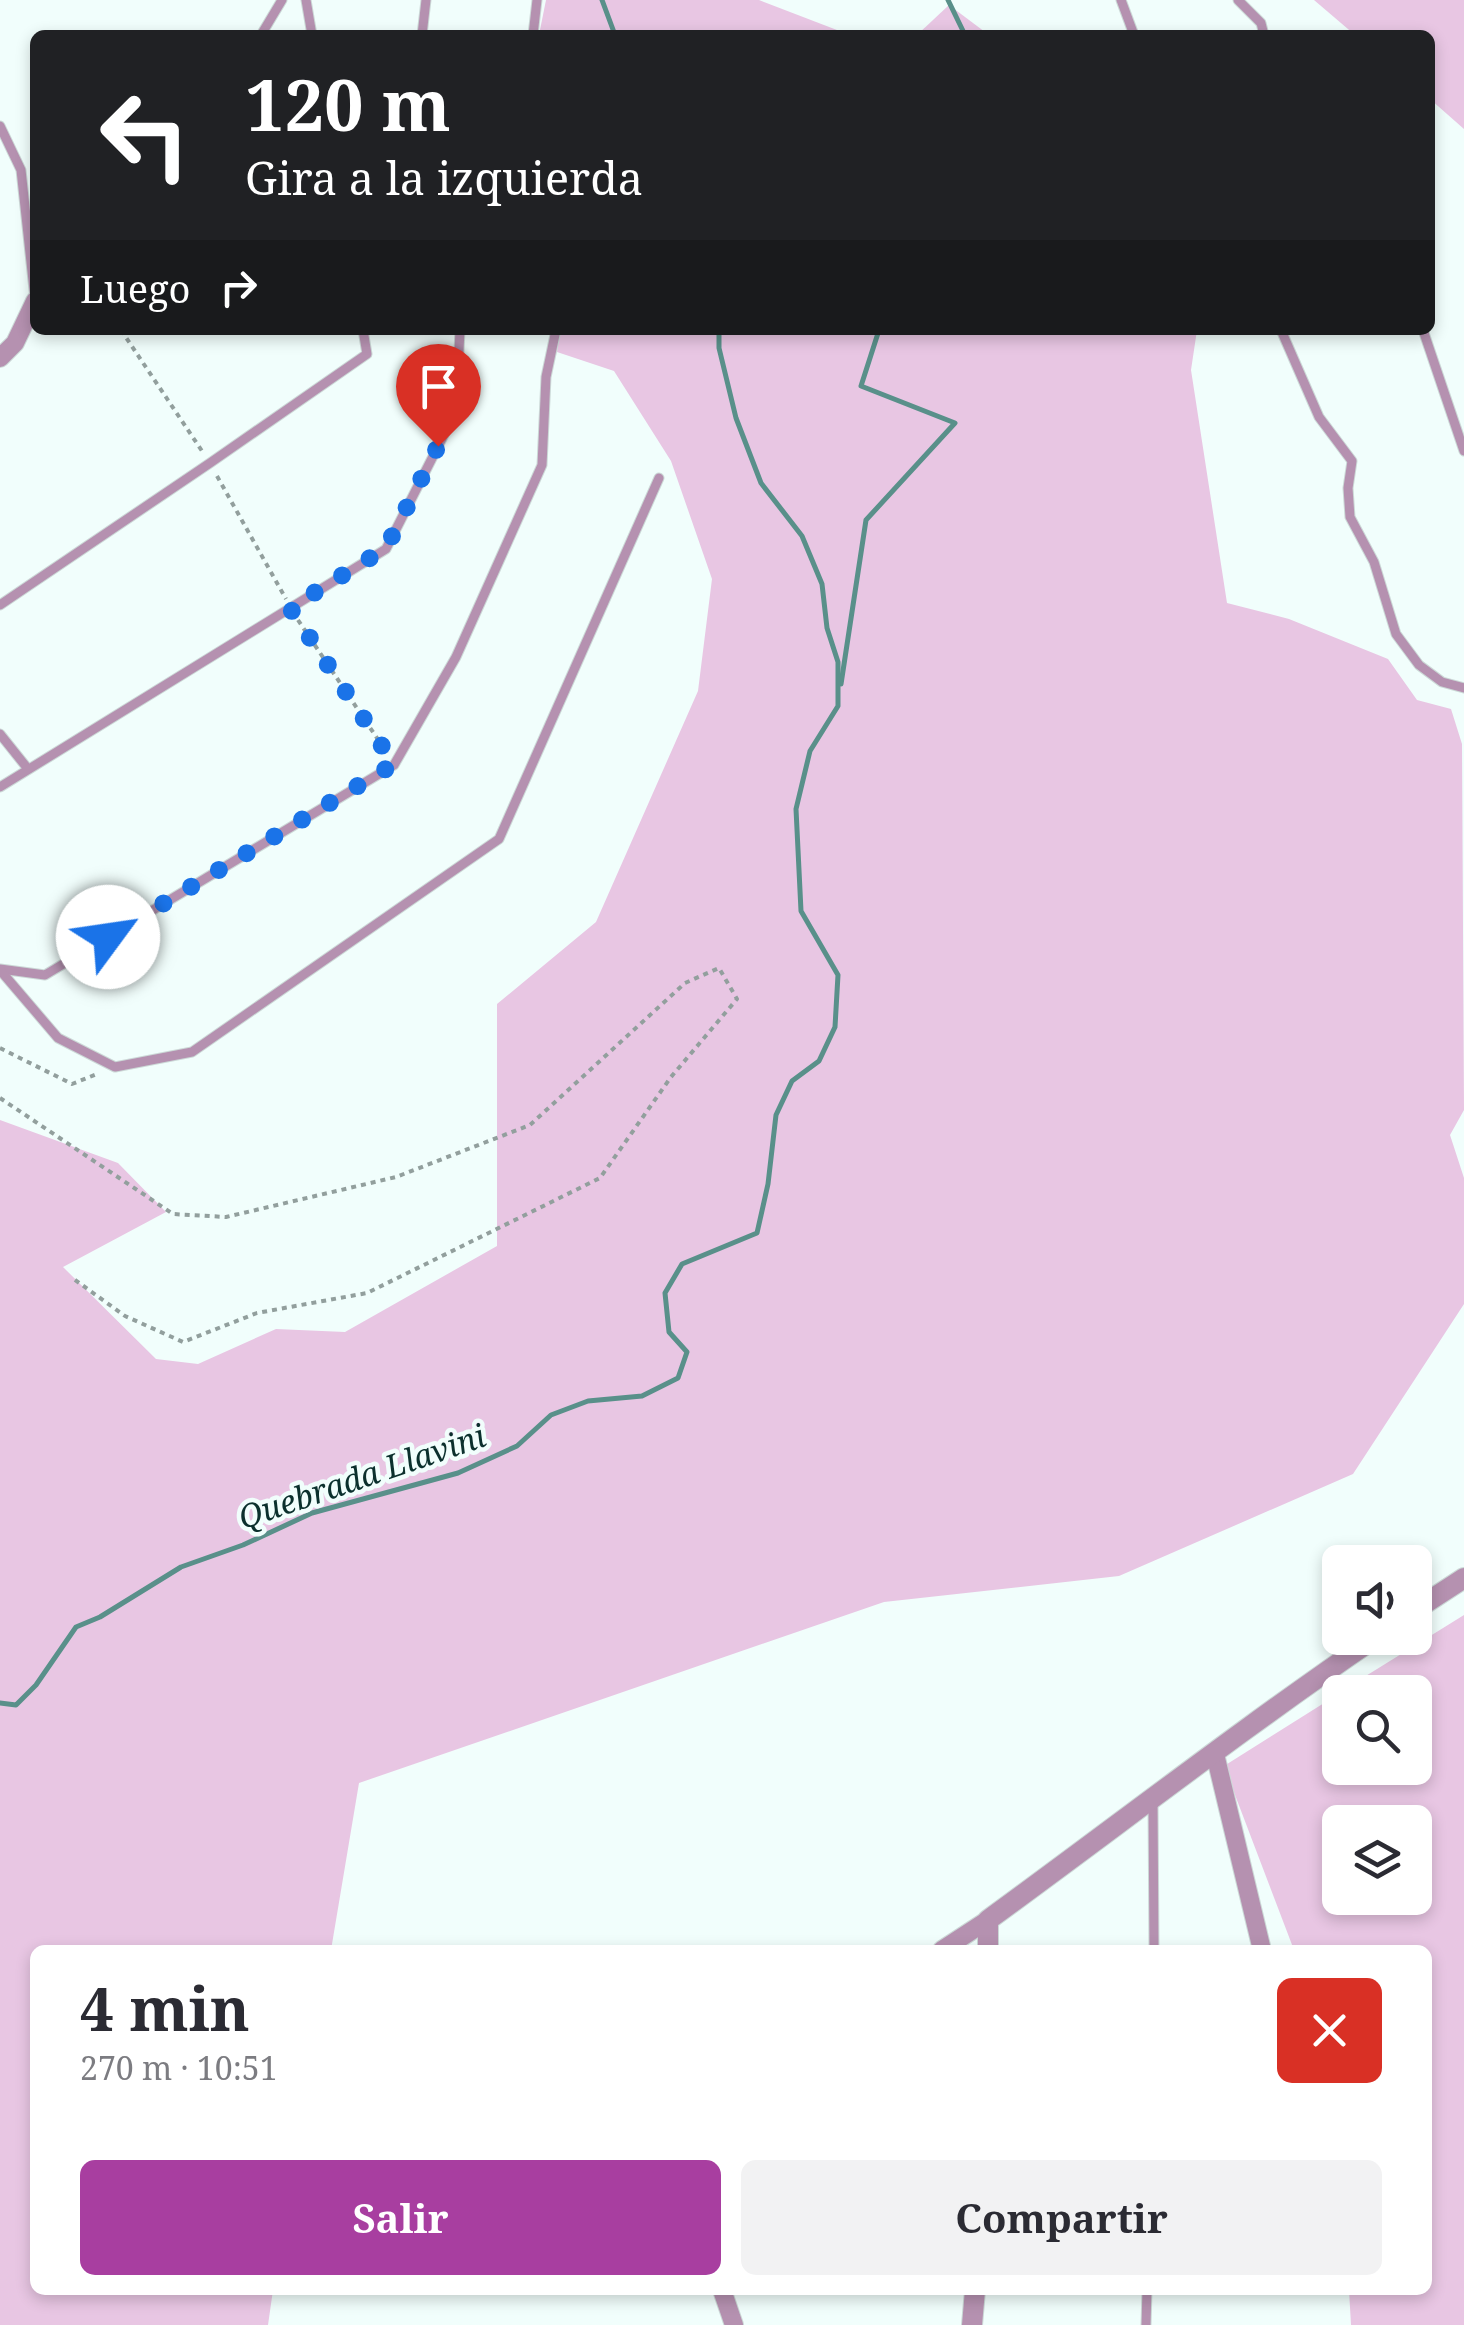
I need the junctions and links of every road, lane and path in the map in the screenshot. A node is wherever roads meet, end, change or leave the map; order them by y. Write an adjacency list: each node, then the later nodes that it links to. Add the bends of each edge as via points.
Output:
1 (282, 0): 7 (lane)
2 (306, 0): 8 (lane)
3 (426, 0): 9 (lane)
4 (536, 0): 10 (lane)
5 (1121, 0): 11 (lane)
6 (1238, 0): 12 (lane)
7 (264, 30)
8 (311, 30)
9 (423, 30)
10 (533, 30)
11 (1132, 30)
12 (1263, 30)
13 (0, 126): 14 (lane, via 21,170)
14 (30, 254)
15 (30, 311): 22 (street)
16 (124, 335): 24 (path)
17 (364, 335): 24 (lane, via 367,354)
18 (460, 335): 27 (lane, via 456,412 386,548)
19 (555, 335): 30 (lane, via 542,465 456,657)
20 (1283, 335): 28 (lane, via 1318,417 1352,460 1350,517 1374,562 1396,634 1419,666)
21 (1425, 335): 23 (lane)
22 (0, 358)
23 (1464, 452)
24 (210, 464): 26 (lane); 27 (path)
25 (659, 478): 35 (lane, via 499,839 192,1052)
26 (0, 605)
27 (290, 608): 30 (path); 31 (lane)
28 (1464, 688)
29 (0, 734): 31 (lane)
30 (394, 764): 33 (lane, via 44,975)
31 (28, 769): 32 (lane)
32 (0, 786)
33 (0, 970): 35 (lane, via 58,1038)
34 (0, 1048): 35 (path, via 72,1084)
35 (115, 1067)
36 (0, 1098): 37 (path, via 174,1214 226,1217 396,1177 530,1125 685,983 719,968 737,998 670,1077 600,1178 367,1293 257,1313 183,1342 125,1316)
37 (71, 1278)
38 (1464, 1578): 39 (street)
39 (1432, 1599)
40 (1349, 1655): 41 (street)
41 (1215, 1754): 42 (street); 47 (street)
42 (1153, 1800): 43 (street); 46 (lane)
43 (988, 1920): 44 (street); 45 (street)
44 (950, 1945)
45 (988, 1945)
46 (1154, 1945)
47 (1261, 1945)
48 (726, 2295): 51 (street)
49 (975, 2295): 52 (street)
50 (1148, 2295): 53 (lane)
51 (734, 2325)
52 (972, 2325)
53 (1146, 2325)

